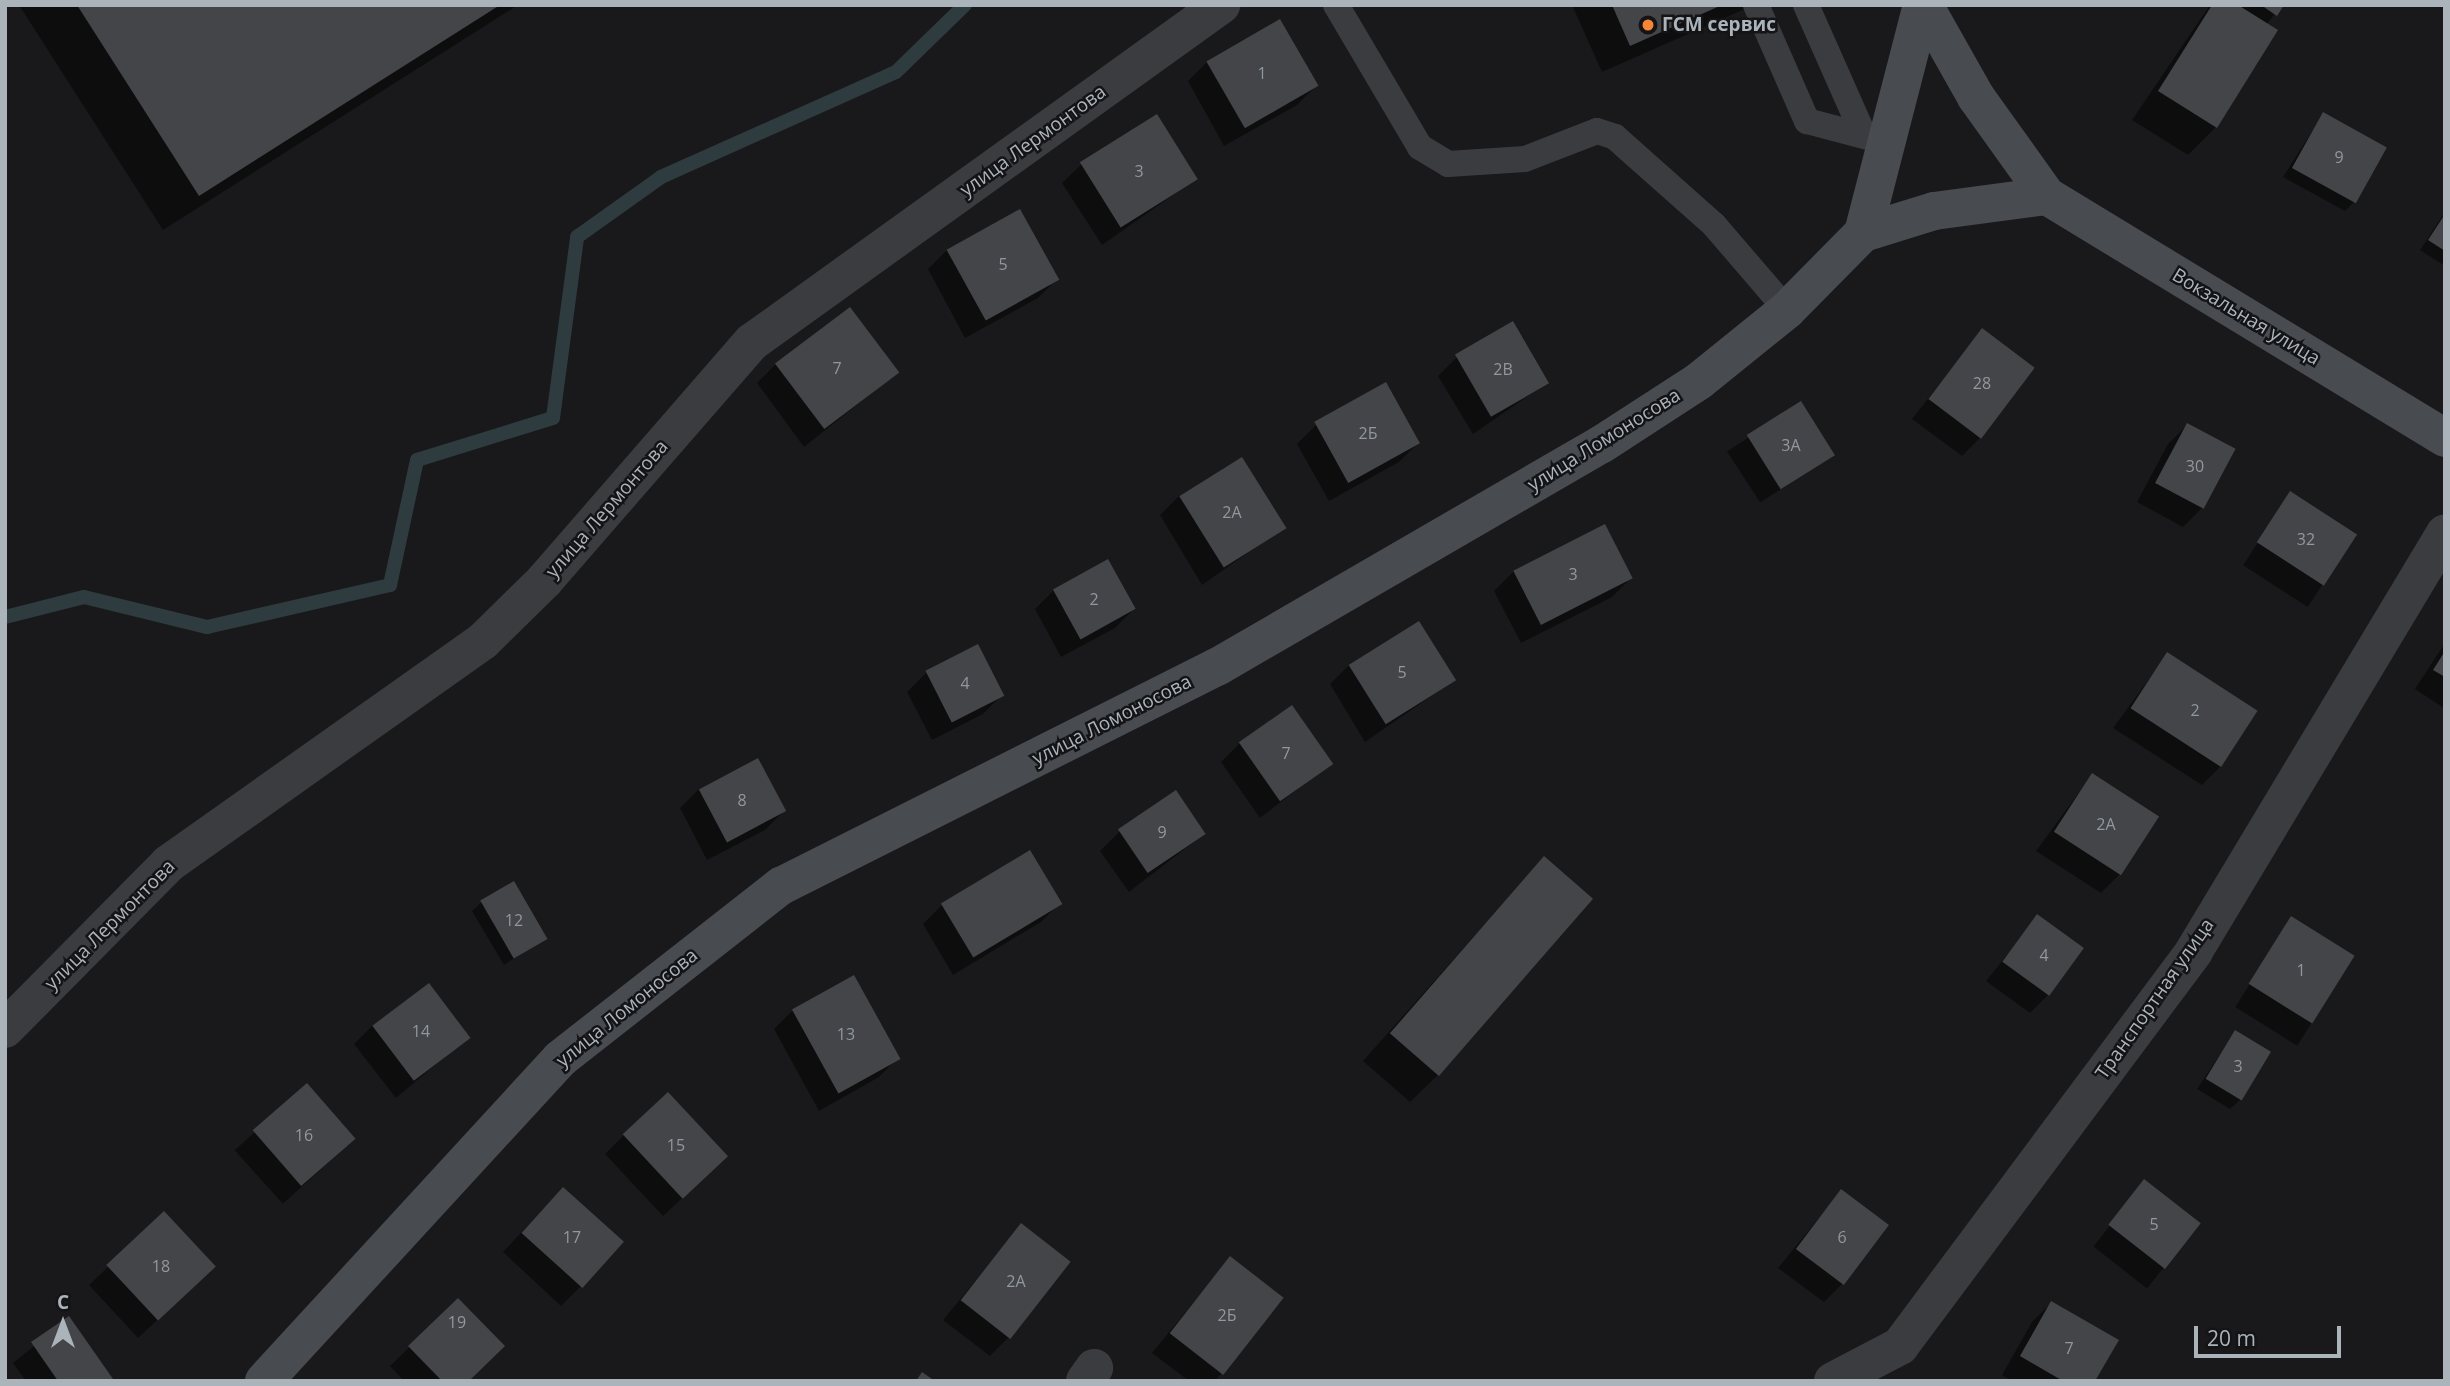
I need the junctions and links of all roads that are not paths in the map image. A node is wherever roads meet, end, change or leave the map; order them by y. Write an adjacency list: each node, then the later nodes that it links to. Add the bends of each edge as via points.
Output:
1 (1221, 5): 12 (street, улица Лермонтова, via 752,342 544,581 483,641 168,864)
2 (1336, 5): 9 (lane, via 1420,147 1448,164 1525,159 1597,131 1615,137 1714,225)
3 (1756, 5): 6 (lane, via 1807,121)
4 (1806, 5): 6 (lane)
5 (1923, 5): 6 (main road); 7 (main road, via 1976,97)
6 (1877, 139): 8 (main road)
7 (2047, 197): 8 (main road, улица Ломоносова, via 1934,211); 10 (main road, Вокзальная улица)
8 (1863, 233): 9 (main road, улица Ломоносова)
9 (1787, 310): 13 (main road, улица Ломоносова, via 1699,381 1602,444 1217,667 781,886 560,1059)
10 (2445, 438)
11 (2445, 534): 14 (street, Транспортная улица, via 2194,951 1900,1346)
12 (5, 1029)
13 (264, 1381)
14 (1833, 1381)

